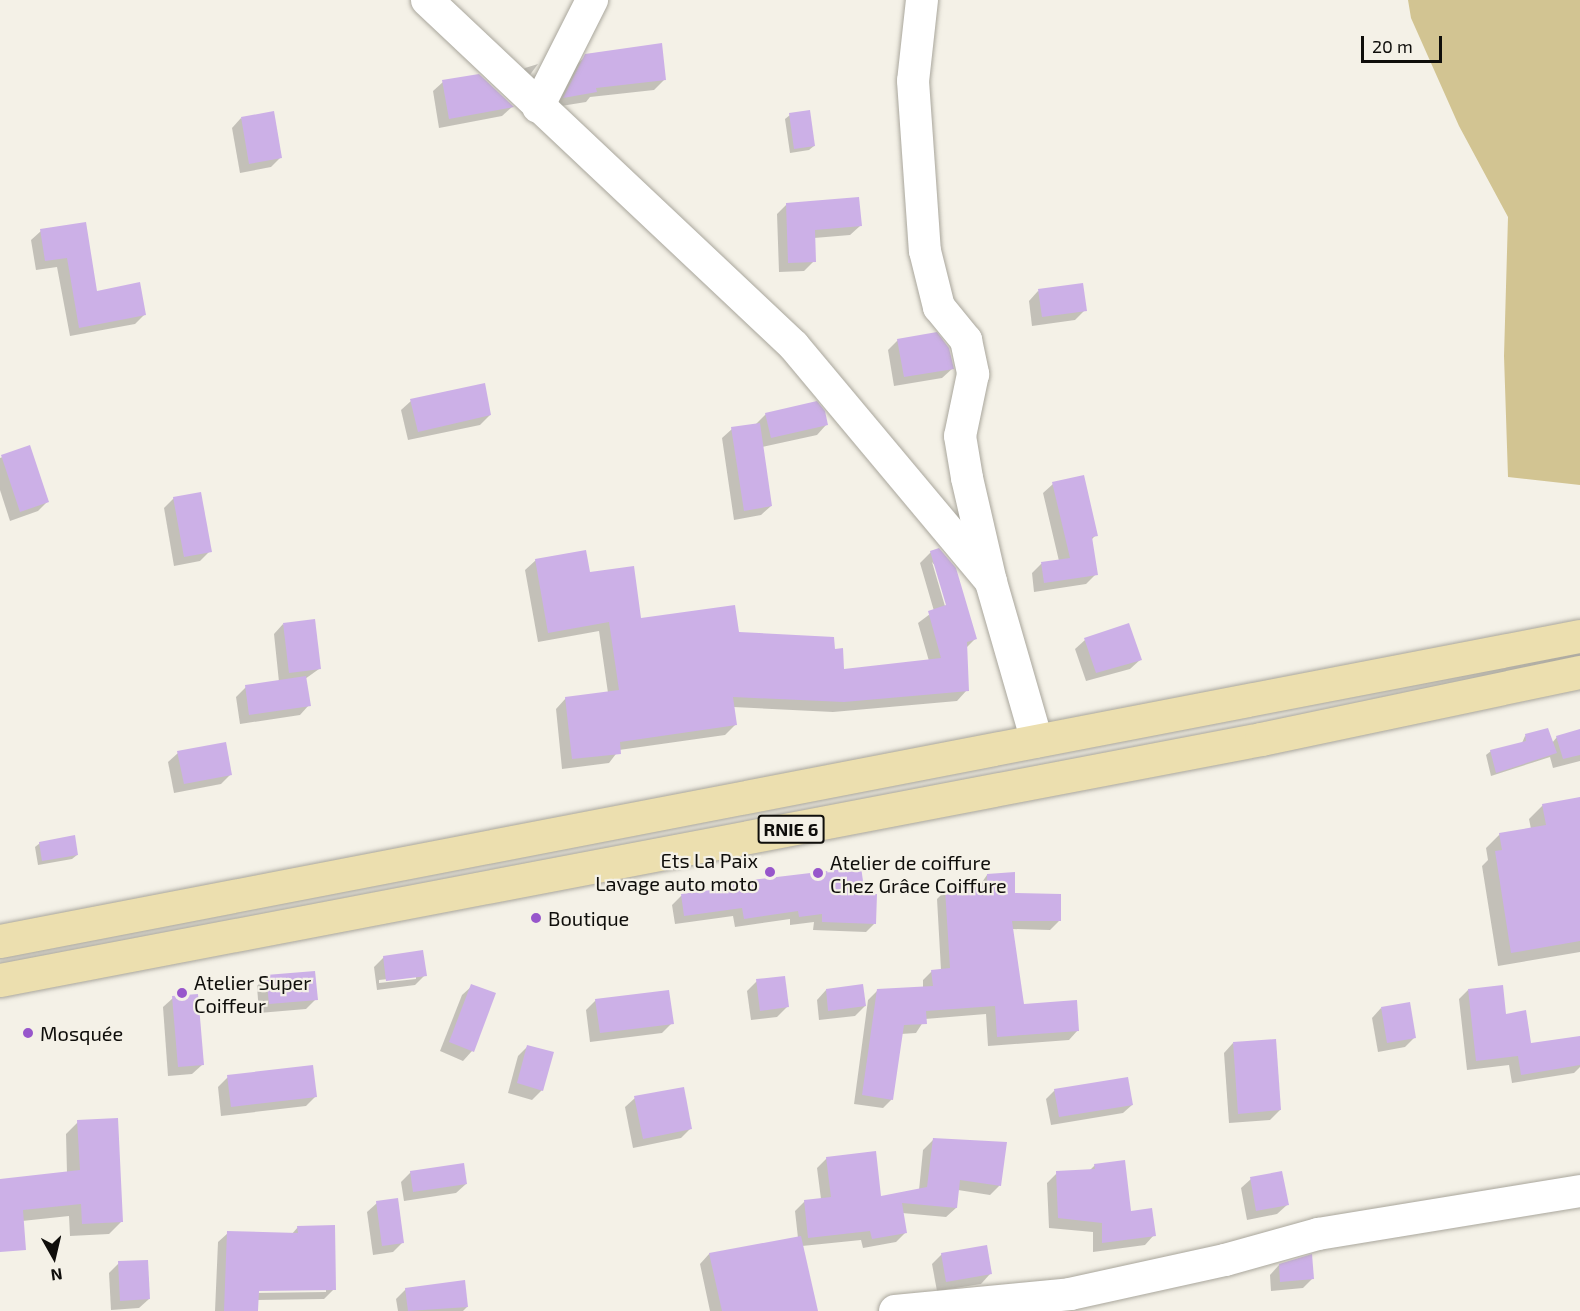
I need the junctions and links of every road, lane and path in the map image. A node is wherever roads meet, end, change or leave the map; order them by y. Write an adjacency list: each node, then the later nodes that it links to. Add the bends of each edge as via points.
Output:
1 (427, 0): 4 (street)
2 (592, 0): 4 (street)
3 (922, 0): 5 (street, via 913,81 925,251 939,307 966,340 973,374 960,436)
4 (538, 106): 5 (street, via 794,346)
5 (991, 582): 8 (street)
6 (1580, 636): 8 (main road, RNIE 6)
7 (1580, 672): 10 (main road, RNIE 6, via 1261,739)
8 (1037, 741): 9 (main road, RNIE 6)
9 (0, 941)
10 (0, 980)
11 (1580, 1191): 12 (street, via 1318,1234 1225,1260 1070,1294)
12 (895, 1311)

